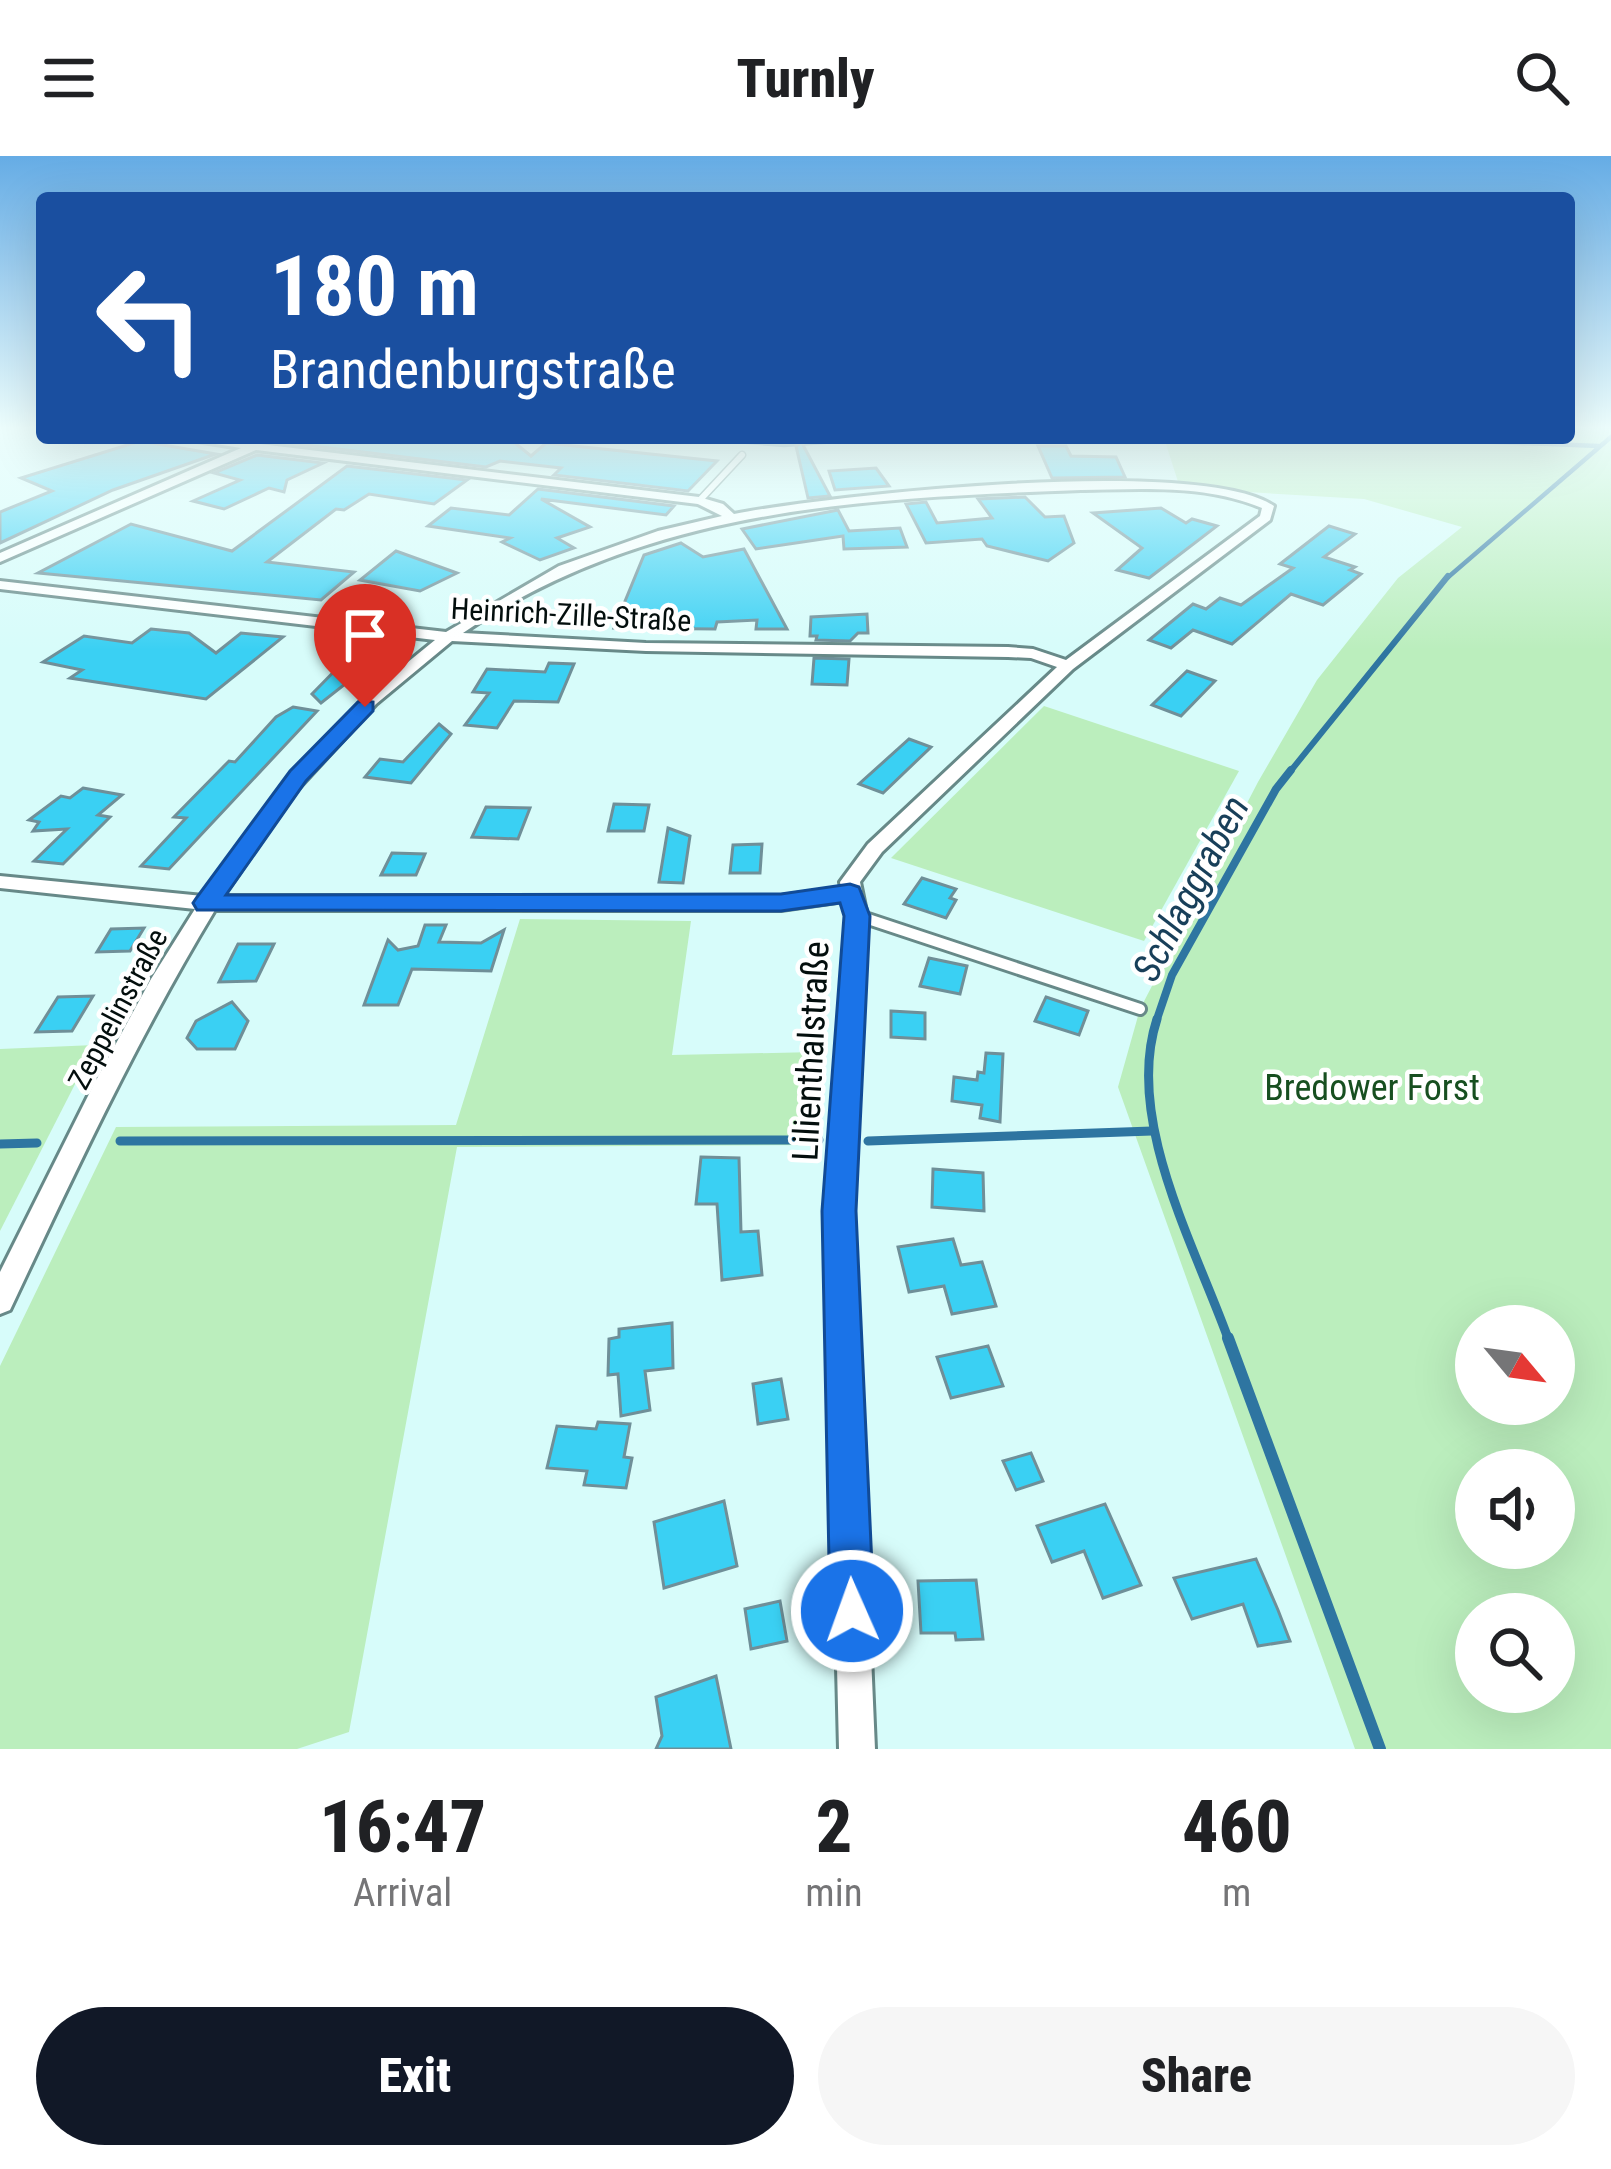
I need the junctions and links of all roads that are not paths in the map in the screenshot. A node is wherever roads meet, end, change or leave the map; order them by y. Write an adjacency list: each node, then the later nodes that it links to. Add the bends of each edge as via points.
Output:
1 (129, 501): 6 (street)
2 (700, 501): 5 (street)
3 (857, 501): 5 (street, Zeppelinstraße)
4 (1259, 501): 9 (street, Lilienthalstraße, via 1268,506 1267,517)
5 (730, 517): 8 (street, Zeppelinstraße, via 567,567)
6 (0, 557)
7 (0, 585): 8 (street, Heinrich-Zille-Straße)
8 (446, 637): 9 (street, Heinrich-Zille-Straße, via 1008,652); 11 (street, Zeppelinstraße, via 298,776)
9 (1068, 666): 12 (street, Lilienthalstraße, via 875,848 854,872)
10 (0, 882): 11 (street)
11 (206, 903): 12 (street); 14 (street, Zeppelinstraße)
12 (853, 904): 13 (lane); 15 (street, Lilienthalstraße, via 839,1211)
13 (1140, 1010)
14 (0, 1301)
15 (857, 1749)

